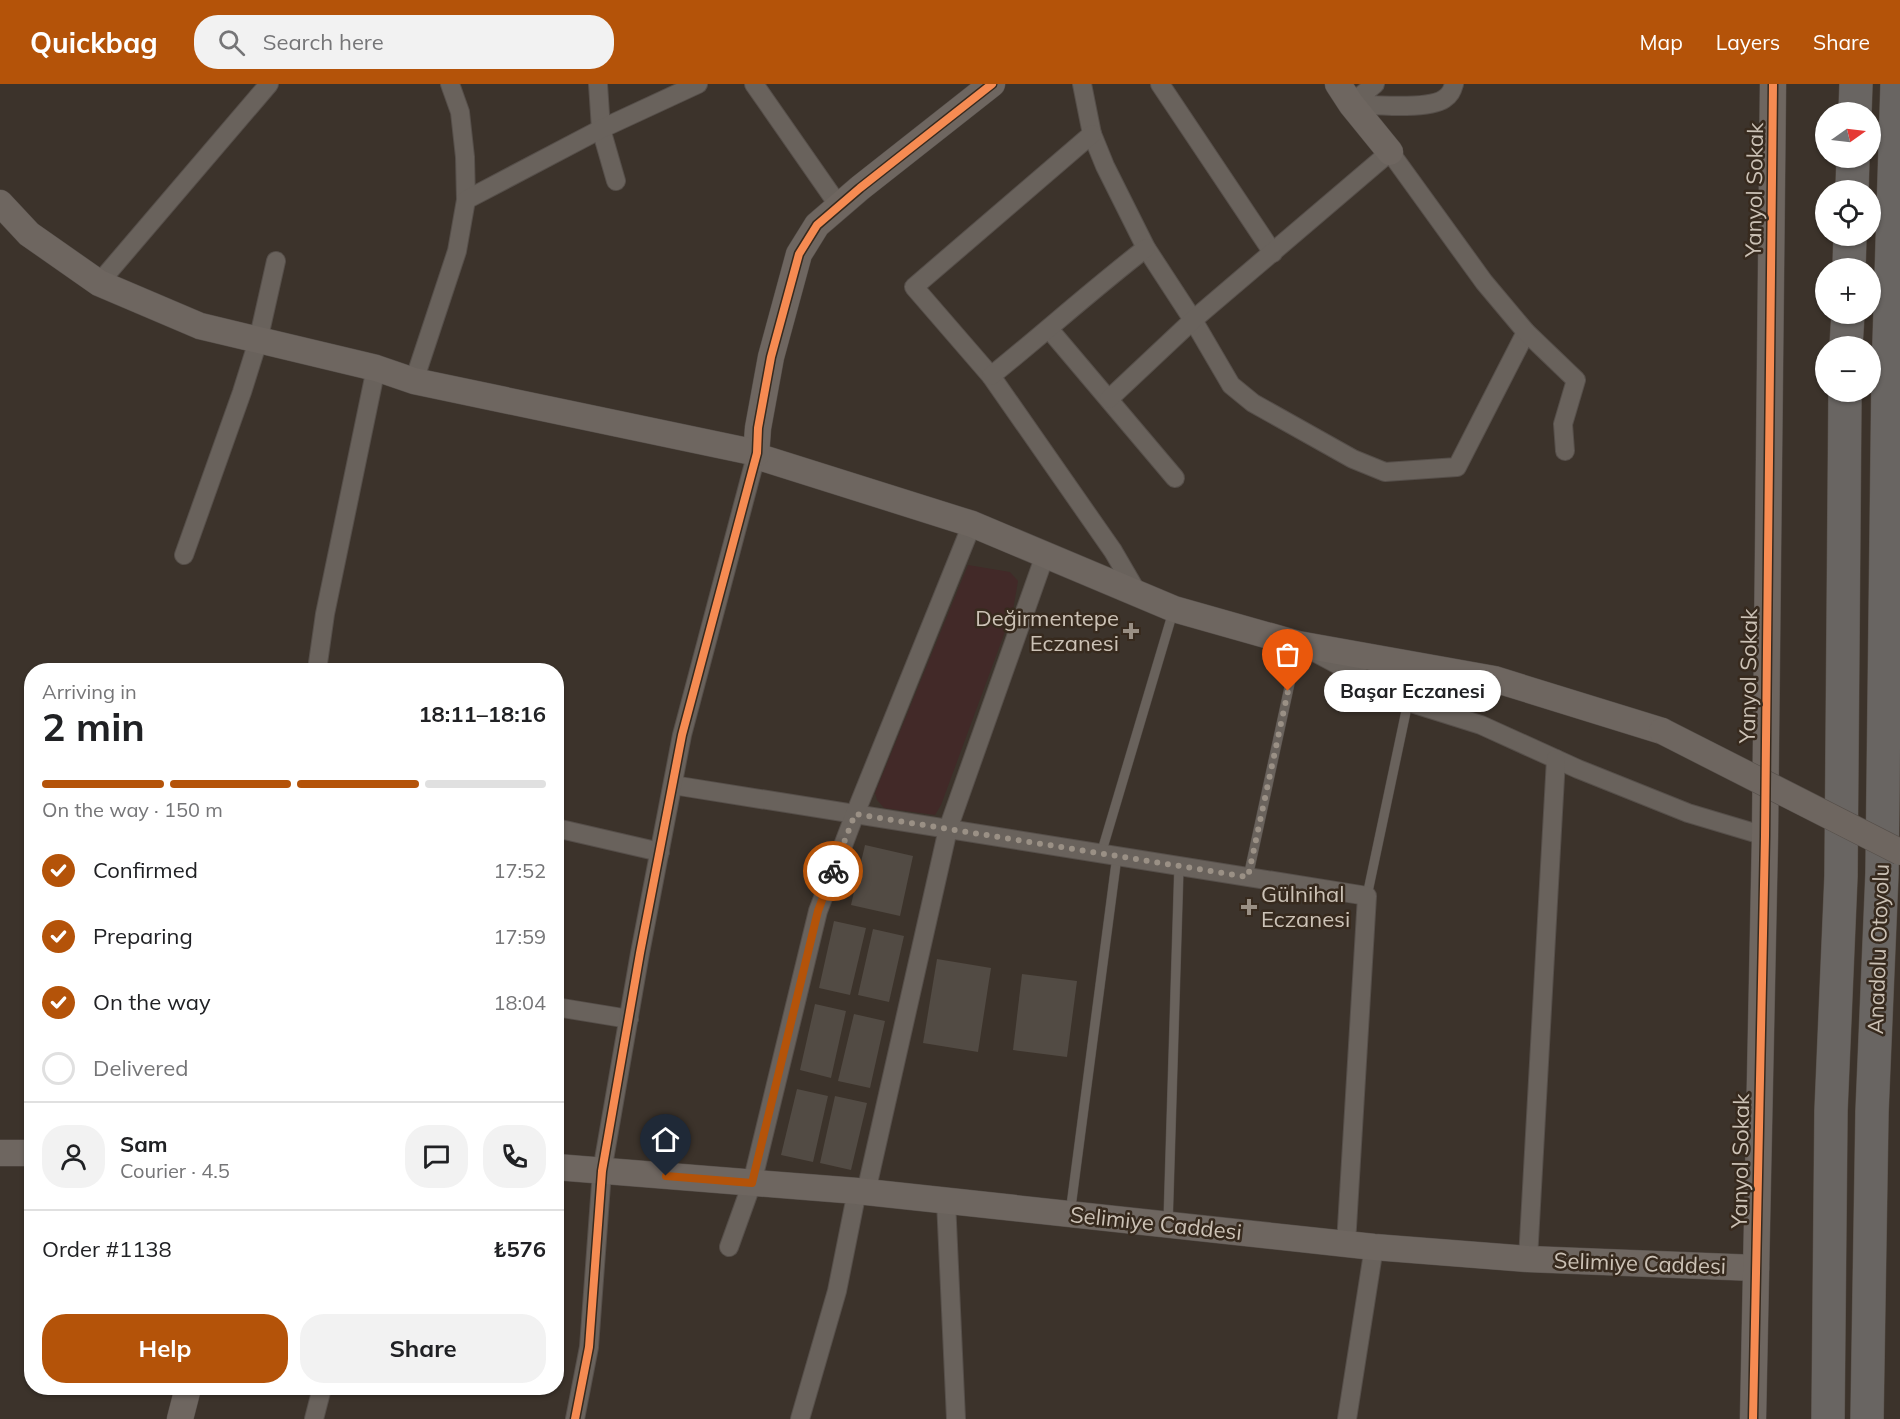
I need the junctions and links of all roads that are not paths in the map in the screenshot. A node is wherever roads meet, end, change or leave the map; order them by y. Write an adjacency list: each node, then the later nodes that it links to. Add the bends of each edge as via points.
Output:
1 (268, 84): 26 (street)
2 (450, 84): 20 (street, via 460,112)
3 (598, 84): 16 (street)
4 (699, 84): 16 (street)
5 (754, 84): 21 (street)
6 (992, 84): 21 (street)
7 (1082, 84): 17 (street)
8 (1160, 84): 24 (street)
9 (1375, 84): 14 (street)
10 (1454, 84): 14 (street, via 1443,101 1427,104)
11 (1773, 84): 52 (street, Yanyol Sokak)
12 (1856, 84): 15 (highway)
13 (1897, 84): 85 (highway, Anadolu Otoyolu)
14 (1345, 94): 18 (street)
15 (1855, 102)
16 (601, 129): 19 (street); 20 (street)
17 (1092, 134): 23 (street); 32 (street, via 914,287)
18 (1390, 152): 24 (street); 29 (street, via 1484,282)
19 (616, 181)
20 (466, 200): 33 (street, via 457,251)
21 (839, 206): 37 (street, via 817,225 799,254 771,357)
22 (3, 213): 26 (street)
23 (1146, 248): 27 (street); 28 (street)
24 (1273, 253): 27 (street)
25 (276, 261): 30 (street)
26 (99, 283): 30 (street, via 200,326)
27 (1192, 320): 29 (street, via 1231,385 1253,403 1384,472 1457,467); 34 (street)
28 (1049, 329): 32 (street); 34 (street)
29 (1526, 332): 36 (street, via 1576,380 1563,424)
30 (258, 341): 31 (street); 40 (street)
31 (376, 368): 33 (street); 45 (street)
32 (991, 376): 42 (street, via 1113,551)
33 (414, 381): 37 (street)
34 (1109, 399): 38 (street)
35 (1845, 402): 84 (highway, Anadolu Otoyolu, via 1840,876 1830,1111)
36 (1565, 450)
37 (757, 454): 39 (street); 48 (street, via 682,735)
38 (1175, 478)
39 (972, 524): 41 (street); 49 (street)
40 (184, 555)
41 (1046, 555): 42 (street); 50 (street)
42 (1138, 594): 43 (street)
43 (1174, 609): 44 (street); 55 (lane)
44 (1298, 644): 46 (street); 54 (street, bridge, via 1494,678 1662,731); 57 (lane)
45 (318, 663)
46 (1408, 702): 47 (street, via 1480,725); 58 (lane)
47 (1556, 759): 52 (street, via 1688,813); 73 (street)
48 (673, 785): 49 (street); 53 (street)
49 (855, 814): 50 (street); 65 (street, via 818,911)
50 (948, 829): 55 (street); 66 (street)
51 (564, 830): 53 (street)
52 (1765, 836): 74 (street, Yanyol Sokak)
53 (660, 852): 60 (street)
54 (1900, 852)
55 (1109, 855): 56 (street); 68 (lane)
56 (1179, 866): 57 (street); 69 (lane)
57 (1248, 877): 58 (street)
58 (1367, 896): 70 (street)
59 (564, 1008): 60 (street)
60 (629, 1019): 64 (street)
61 (0, 1153): 62 (street)
62 (24, 1153)
63 (564, 1168): 64 (street, Selimiye Caddesi)
64 (602, 1171): 65 (street, Selimiye Caddesi); 79 (street, via 589,1347)
65 (752, 1183): 66 (street, Selimiye Caddesi); 71 (street)
66 (862, 1192): 67 (street, Selimiye Caddesi); 80 (street)
67 (946, 1201): 68 (street, Selimiye Caddesi); 81 (street)
68 (1070, 1214): 69 (street, Selimiye Caddesi)
69 (1168, 1225): 70 (street, Selimiye Caddesi)
70 (1346, 1244): 72 (street, Selimiye Caddesi)
71 (729, 1247)
72 (1374, 1247): 73 (street, Selimiye Caddesi); 82 (street)
73 (1528, 1259): 74 (street, Selimiye Caddesi)
74 (1756, 1268): 83 (street, Yanyol Sokak)
75 (186, 1395): 77 (street)
76 (320, 1395): 78 (street)
77 (180, 1419)
78 (314, 1419)
79 (575, 1419)
80 (801, 1419)
81 (956, 1419)
82 (1347, 1419)
83 (1753, 1419)
84 (1827, 1419)
85 (1868, 1419)

